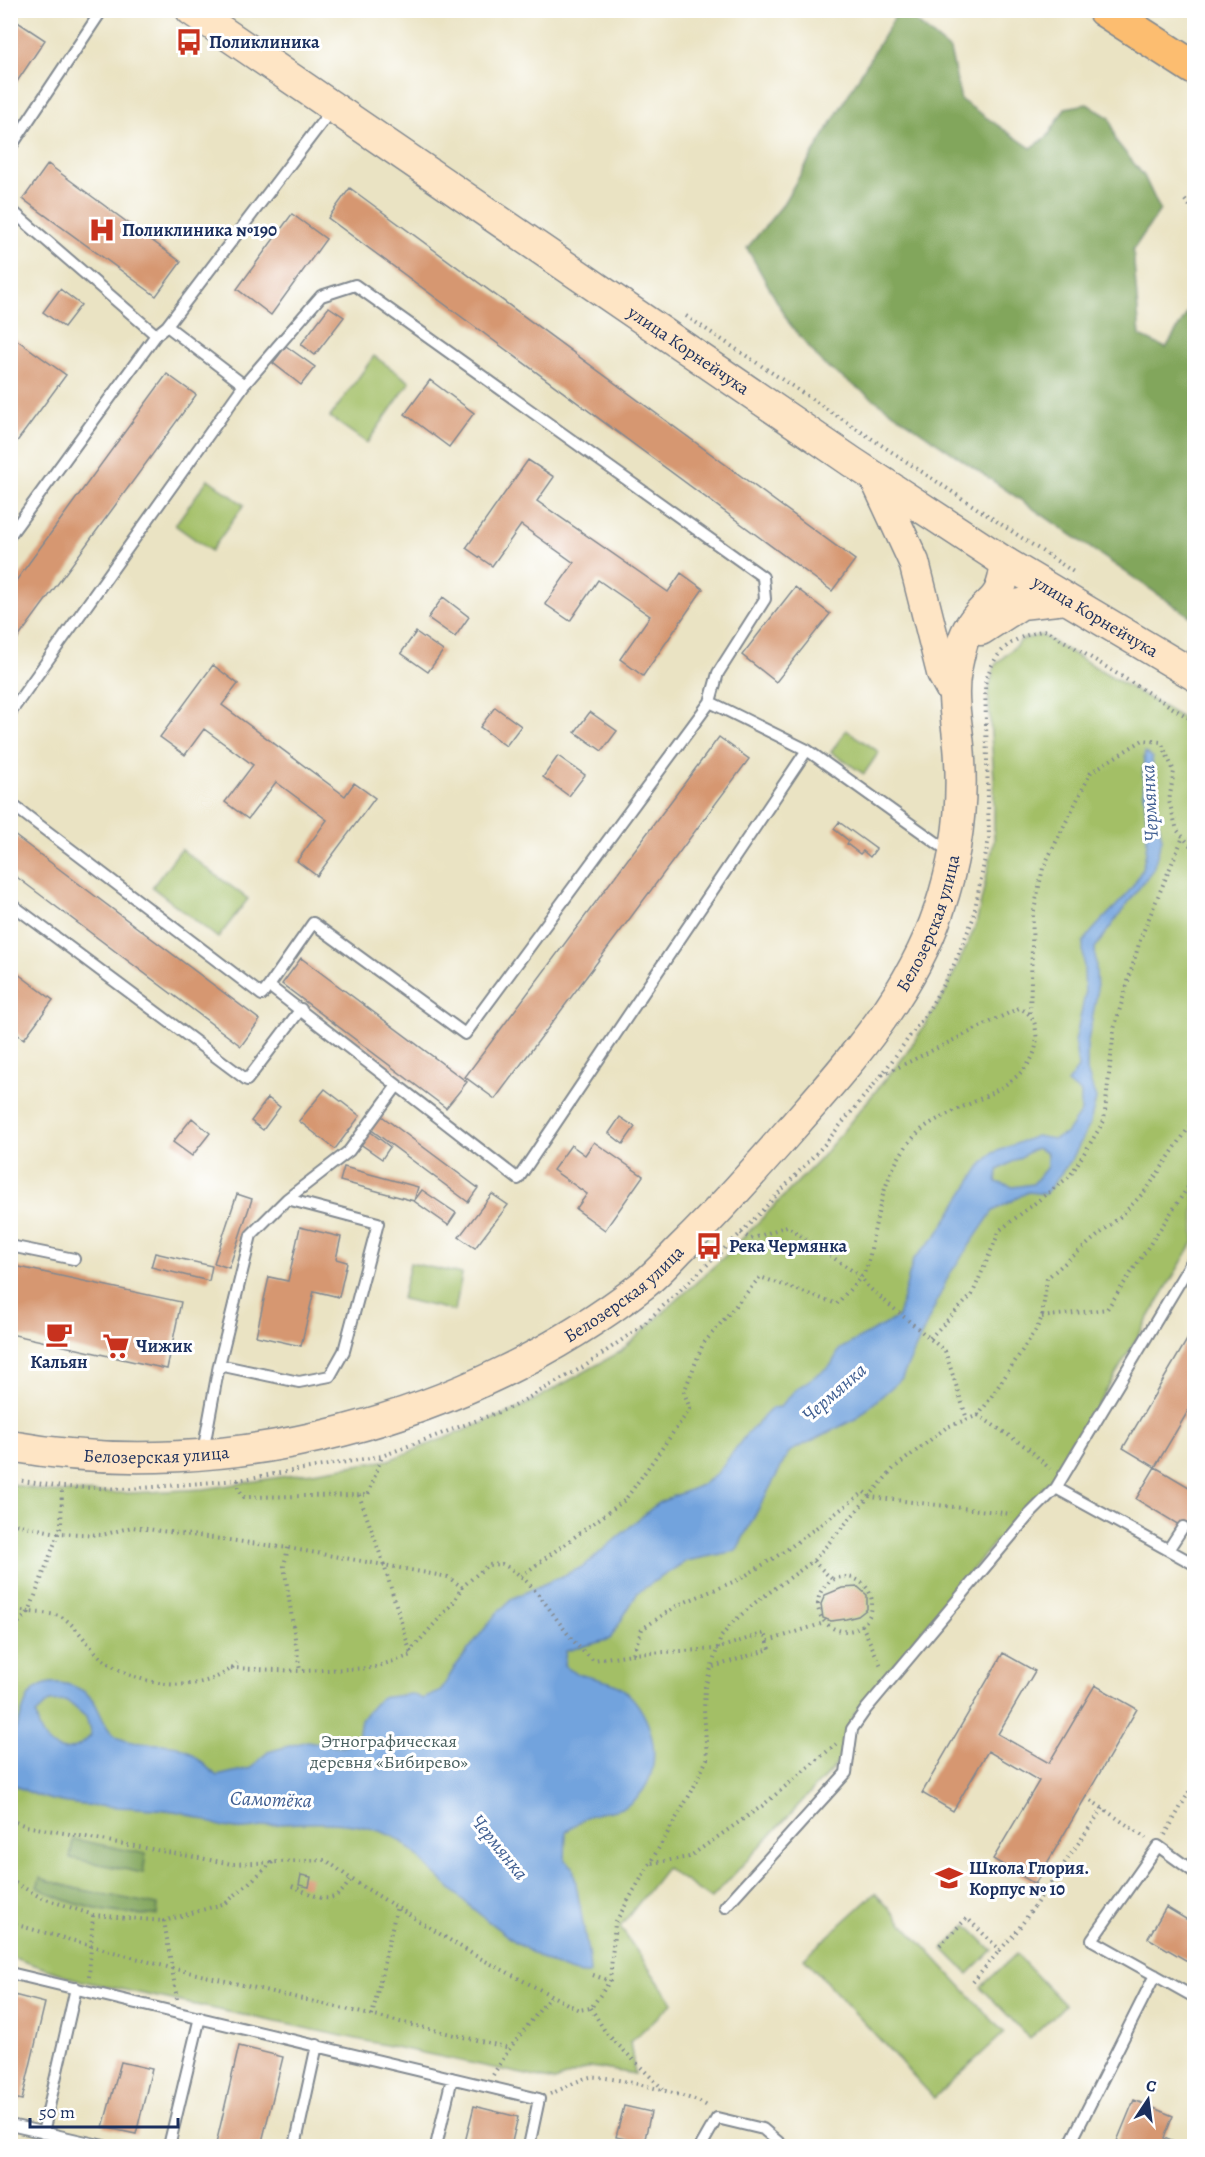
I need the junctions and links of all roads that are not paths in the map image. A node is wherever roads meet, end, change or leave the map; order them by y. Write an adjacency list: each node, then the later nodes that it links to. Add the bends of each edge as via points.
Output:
1 (102, 10): 6 (lane)
2 (191, 10): 5 (street, улица Корнейчука)
3 (1104, 10): 4 (highway)
4 (1194, 68)
5 (333, 108): 8 (lane); 11 (street, улица Корнейчука)
6 (10, 148)
7 (10, 209): 9 (lane)
8 (167, 326): 9 (lane); 10 (lane)
9 (156, 335): 13 (lane)
10 (244, 385): 20 (lane, via 321,296 355,285 763,578 765,599 718,673); 21 (lane)
11 (873, 476): 12 (street, улица Корнейчука); 14 (street, Белозерская улица)
12 (963, 534): 14 (street, via 935,532 921,544); 15 (street, улица Корнейчука)
13 (10, 535)
14 (914, 562): 19 (street, Белозерская улица, via 942,673)
15 (1006, 563): 16 (street, улица Корнейчука); 17 (street, Белозерская улица, via 1003,587 968,627)
16 (1066, 599): 17 (street, via 1021,604 977,633); 18 (street, улица Корнейчука)
17 (962, 650): 19 (street, Белозерская улица)
18 (1194, 675)
19 (952, 691): 24 (street, Белозерская улица, via 960,759)
20 (710, 702): 22 (lane); 26 (lane, via 465,1034 313,923)
21 (10, 713)
22 (807, 750): 24 (lane); 28 (lane, via 518,1179)
23 (10, 803): 26 (lane, via 262,995)
24 (953, 855): 35 (street, Белозерская улица, via 938,913 889,1010 840,1073 719,1210 645,1283 559,1343 489,1380 408,1413 304,1440)
25 (10, 903): 27 (lane, via 247,1080)
26 (269, 986): 27 (lane)
27 (301, 1010): 28 (lane)
28 (396, 1087): 29 (lane, via 349,1150)
29 (287, 1199): 33 (lane, via 251,1235); 33 (lane, via 378,1223 344,1351 330,1376 299,1382)
30 (10, 1246): 32 (lane)
31 (1194, 1258): 36 (lane)
32 (74, 1259)
33 (219, 1365): 35 (lane)
34 (10, 1446): 35 (street, Белозерская улица, via 87,1456)
35 (203, 1453)
36 (1059, 1484): 38 (lane); 41 (lane, via 866,1708 852,1729 846,1773)
37 (1184, 1527): 38 (lane)
38 (1168, 1550): 39 (lane)
39 (1194, 1564)
40 (1194, 1872): 43 (lane, via 1158,1846 1092,1940)
41 (725, 1907)
42 (10, 1973): 44 (lane)
43 (1155, 1975): 45 (lane); 58 (lane)
44 (76, 1988): 46 (lane); 50 (lane)
45 (1194, 1997)
46 (200, 2017): 47 (lane); 52 (lane)
47 (317, 2045): 48 (lane); 53 (lane)
48 (452, 2078): 54 (lane); 55 (lane, via 539,2099)
49 (10, 2125): 50 (lane)
50 (43, 2133): 51 (lane)
51 (104, 2146)
52 (169, 2146)
53 (295, 2146)
54 (436, 2146)
55 (529, 2146)
56 (701, 2146): 57 (lane, via 717,2118 764,2129)
57 (783, 2146)
58 (1069, 2146)

